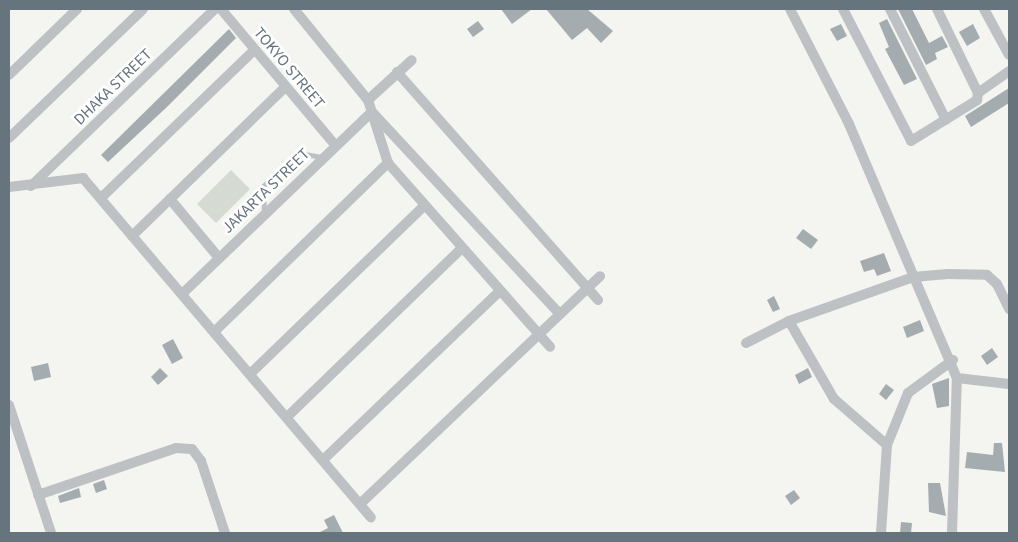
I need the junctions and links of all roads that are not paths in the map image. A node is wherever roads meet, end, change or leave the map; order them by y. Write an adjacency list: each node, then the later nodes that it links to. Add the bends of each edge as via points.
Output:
1 (78, 9): 16 (street)
2 (143, 9): 22 (street)
3 (215, 9): 26 (street, DHAKA STREET)
4 (221, 9): 11 (street, TOKYO STREET)
5 (294, 9): 19 (street)
6 (790, 9): 36 (street, via 849,124)
7 (843, 9): 21 (street, via 911,141)
8 (890, 9): 21 (street)
9 (937, 9): 18 (street)
10 (984, 9): 12 (street)
11 (254, 50): 17 (street, TOKYO STREET); 28 (street)
12 (1009, 56)
13 (412, 60): 15 (street)
14 (1009, 71): 18 (street)
15 (398, 72): 19 (street); 37 (street)
16 (9, 75)
17 (285, 88): 23 (street, TOKYO STREET); 29 (street)
18 (978, 93): 21 (street, via 977,100)
19 (368, 100): 20 (street)
20 (372, 112): 23 (street, JAKARTA STREET); 25 (street); 42 (street)
21 (946, 120)
22 (9, 138)
23 (335, 145): 24 (street, JAKARTA STREET)
24 (322, 157): 31 (street, JAKARTA STREET); 31 (lane, via 299,153 264,186)
25 (388, 163): 30 (street); 44 (street)
26 (32, 186): 27 (street); 28 (street, via 83,178)
27 (9, 187)
28 (101, 198): 32 (street)
29 (170, 199): 32 (street); 34 (street)
30 (424, 206): 33 (street); 49 (street)
31 (264, 213): 34 (street, JAKARTA STREET)
32 (132, 236): 39 (street)
33 (462, 248): 38 (street); 53 (street)
34 (219, 258): 39 (street, JAKARTA STREET)
35 (600, 276): 37 (street)
36 (913, 277): 41 (street, via 987,275 997,284); 43 (street); 48 (street)
37 (588, 288): 40 (street); 42 (street)
38 (500, 291): 45 (street); 55 (street)
39 (182, 294): 44 (street)
40 (598, 300)
41 (1009, 309)
42 (560, 314): 45 (street)
43 (789, 321): 46 (street); 54 (street, via 834,399)
44 (214, 332): 49 (street)
45 (537, 334): 47 (street); 57 (street)
46 (746, 343)
47 (550, 347)
48 (953, 360): 50 (street); 54 (street, via 908,393)
49 (250, 374): 53 (street)
50 (957, 378): 51 (street); 62 (street)
51 (1009, 384)
52 (9, 405): 56 (street)
53 (287, 417): 55 (street)
54 (887, 445): 61 (street)
55 (324, 459): 57 (street)
56 (38, 495): 59 (street); 60 (street, via 176,448 192,449 201,461)
57 (360, 504): 58 (street)
58 (371, 517)
59 (51, 533)
60 (225, 533)
61 (881, 533)
62 (952, 533)

